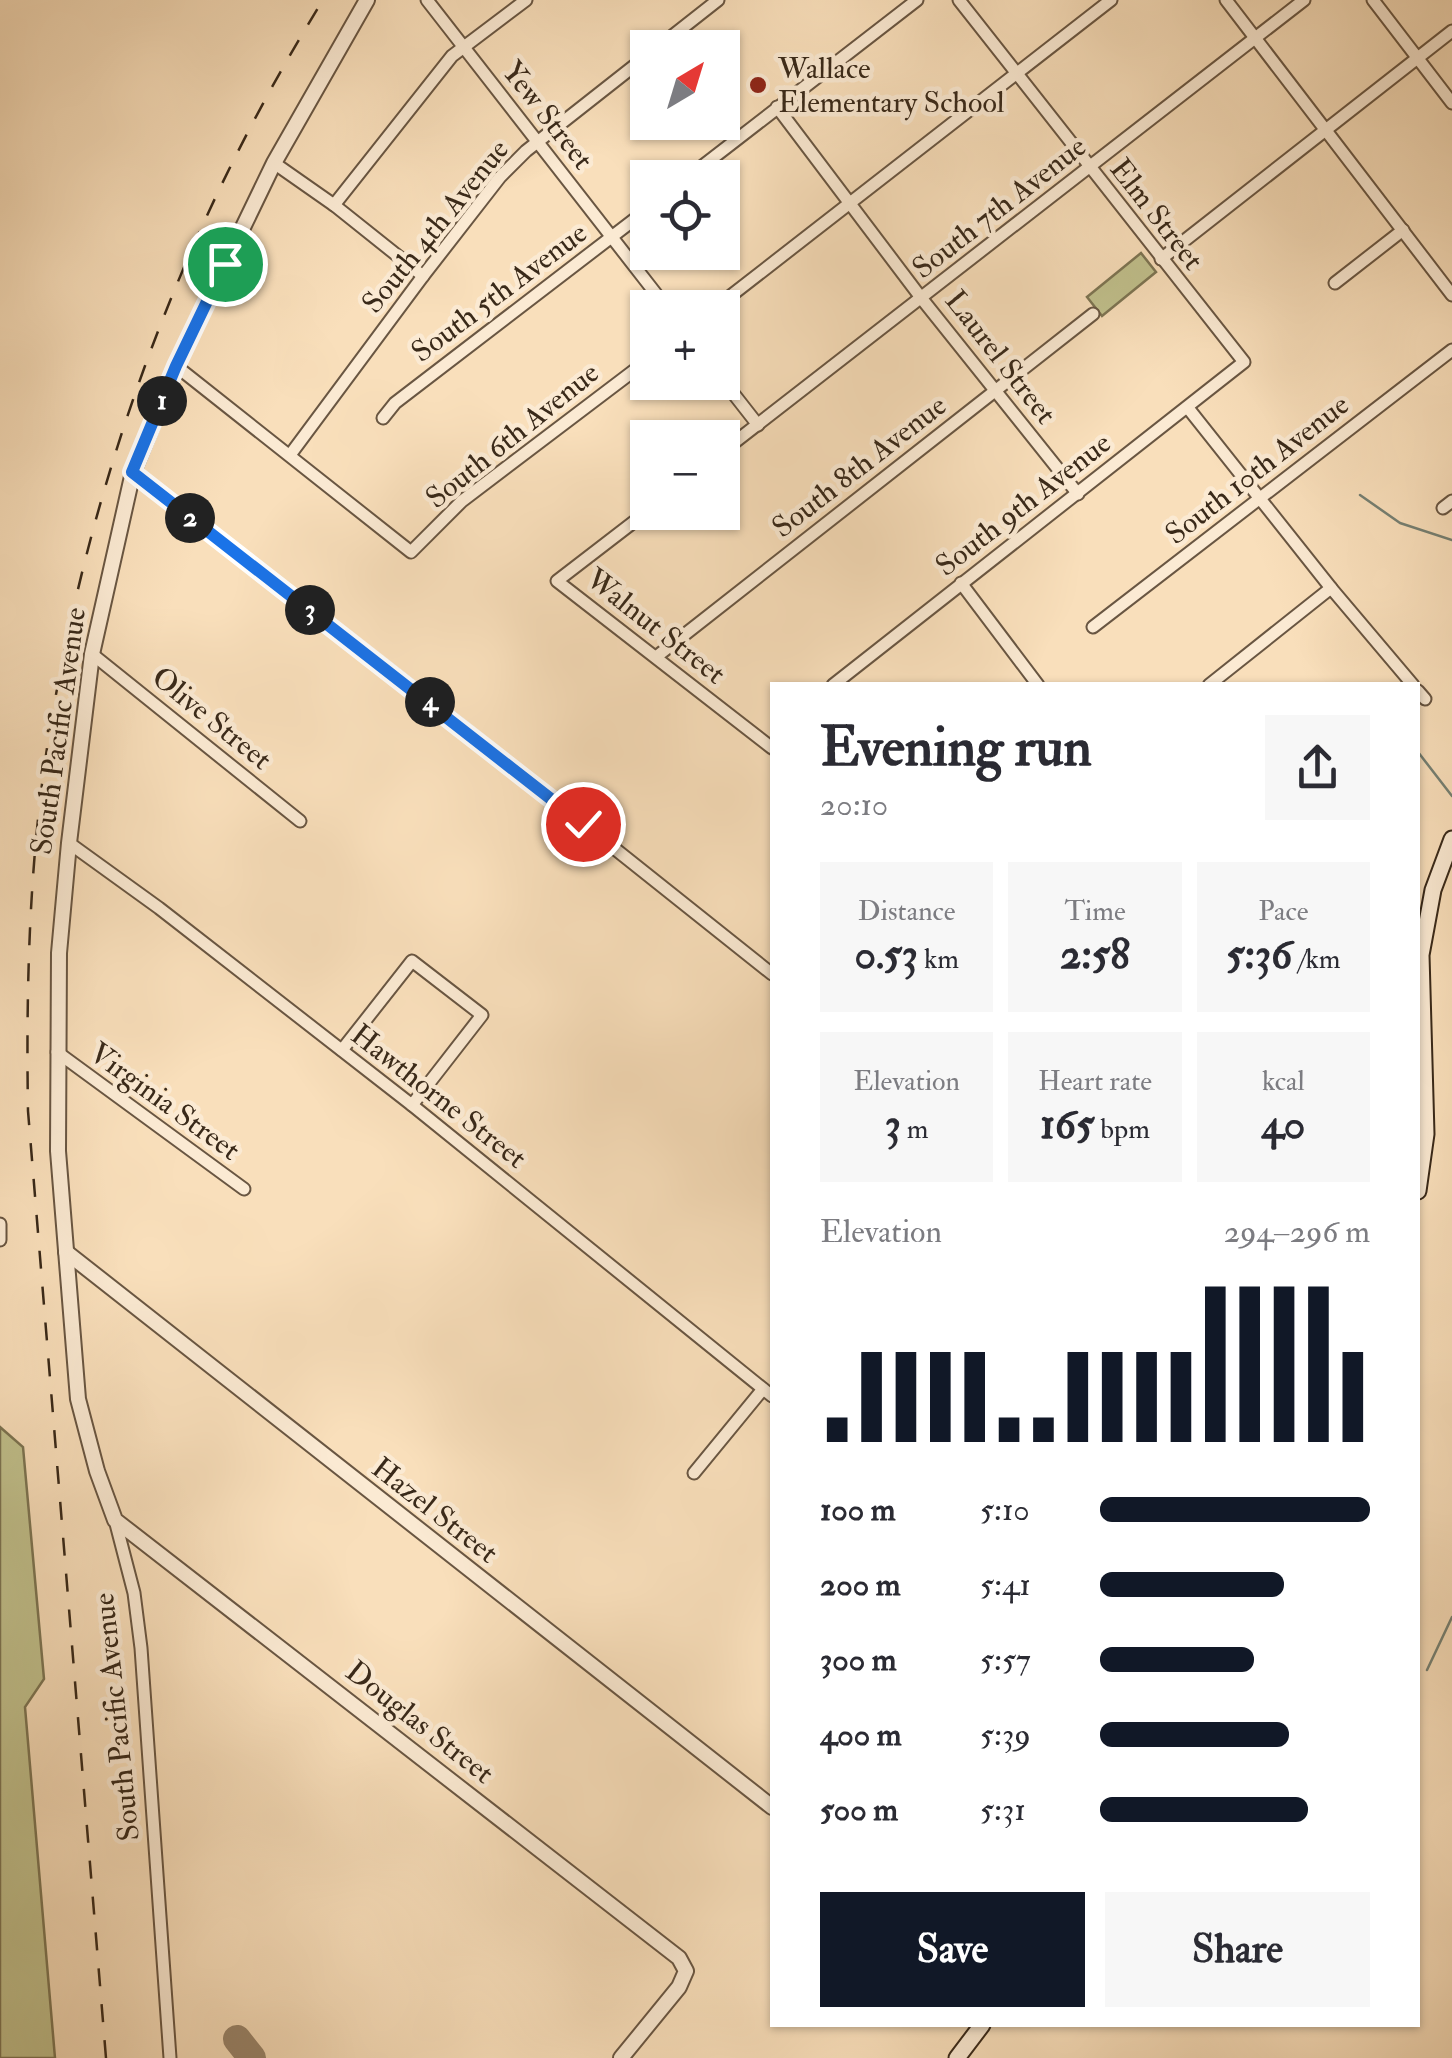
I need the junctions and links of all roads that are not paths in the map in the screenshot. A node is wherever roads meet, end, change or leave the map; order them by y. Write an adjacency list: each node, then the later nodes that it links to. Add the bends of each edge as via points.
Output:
1 (367, 0): 25 (street, South Pacific Avenue)
2 (427, 0): 16 (street, Yew Street)
3 (526, 0): 16 (street)
4 (690, 0): 12 (street)
5 (718, 0): 12 (street)
6 (917, 0): 21 (street)
7 (959, 0): 19 (street, Elm Street)
8 (1111, 0): 19 (street)
9 (1226, 0): 15 (street)
10 (1304, 0): 15 (street, South 7th Avenue)
11 (1373, 0): 17 (street)
12 (700, 14): 13 (street)
13 (680, 30)
14 (1452, 31): 17 (street)
15 (1255, 38): 22 (street); 26 (street, South 7th Avenue)
16 (464, 47): 23 (street, Yew Street); 28 (street)
17 (1417, 58): 20 (street); 22 (street)
18 (630, 69): 23 (street, South 4th Avenue)
19 (1016, 75): 26 (street, Elm Street); 27 (street)
20 (1452, 103)
21 (777, 108): 24 (street); 27 (street, Laurel Street)
22 (1324, 131): 30 (street); 32 (street)
23 (538, 142): 31 (street, Yew Street); 33 (street, South 4th Avenue, via 500,177)
24 (710, 160)
25 (274, 163): 28 (street); 42 (street, South Pacific Avenue)
26 (1089, 168): 32 (street, Elm Street); 38 (street, South 7th Avenue)
27 (849, 202): 36 (street); 38 (street, Laurel Street)
28 (334, 205): 33 (street)
29 (630, 222): 31 (street, South 5th Avenue)
30 (1404, 230): 34 (street); 37 (street)
31 (612, 236): 35 (street, Yew Street); 47 (street, South 5th Avenue)
32 (1160, 259): 41 (street, Elm Street)
33 (422, 276): 50 (street, South 4th Avenue)
34 (1335, 284)
35 (653, 290)
36 (738, 290)
37 (1452, 295)
38 (922, 299): 44 (street, Laurel Street); 48 (street, South 7th Avenue)
39 (1093, 314): 44 (street, South 8th Avenue)
40 (1452, 350): 53 (street, South 10th Avenue)
41 (1244, 362): 46 (street, South 9th Avenue)
42 (176, 366): 50 (street); 51 (street, South Pacific Avenue)
43 (630, 374): 50 (street, South 6th Avenue, via 462,501 411,552)
44 (994, 390): 52 (street, Laurel Street); 59 (street, South 8th Avenue)
45 (738, 400): 48 (street)
46 (1188, 408): 52 (street, South 9th Avenue); 53 (street)
47 (383, 418)
48 (758, 425): 49 (street, South 7th Avenue)
49 (740, 438)
50 (290, 455)
51 (132, 472): 58 (street, South Pacific Avenue); 68 (street)
52 (1078, 494): 55 (street, South 9th Avenue)
53 (1261, 498): 56 (street); 57 (street, South 10th Avenue)
54 (630, 525): 59 (street, Walnut Street, via 557,581)
55 (960, 583): 60 (street, South 9th Avenue); 61 (street)
56 (1331, 588): 62 (street); 63 (street)
57 (1093, 626)
58 (92, 654): 65 (street, Olive Street); 67 (street, South Pacific Avenue)
59 (656, 657): 64 (street, Walnut Street)
60 (837, 682)
61 (1031, 682)
62 (1212, 682)
63 (1410, 682)
64 (770, 741)
65 (300, 822)
66 (1452, 839): 72 (main road, via 1432,890 1421,954 1426,1134)
67 (69, 843): 69 (street, Hawthorne Street); 70 (street, South Pacific Avenue)
68 (770, 972)
69 (342, 1050): 71 (street, Hawthorne Street); 71 (street, via 412,961 440,982 482,1015)
70 (57, 1052): 73 (street, Virginia Street); 76 (street, South Pacific Avenue)
71 (412, 1105): 77 (street, Hawthorne Street)
72 (1420, 1177)
73 (244, 1190)
74 (0, 1224): 75 (street)
75 (0, 1240)
76 (66, 1252): 79 (street, South Pacific Avenue, via 78,1399); 80 (street, Hazel Street)
77 (768, 1392): 78 (street)
78 (694, 1472)
79 (114, 1520): 82 (street, South Pacific Avenue, via 141,1648); 83 (street, Douglas Street, via 678,1958 686,1971 680,1988)
80 (770, 1806)
81 (980, 2027): 84 (main road)
82 (170, 2058)
83 (621, 2058)
84 (957, 2058)

